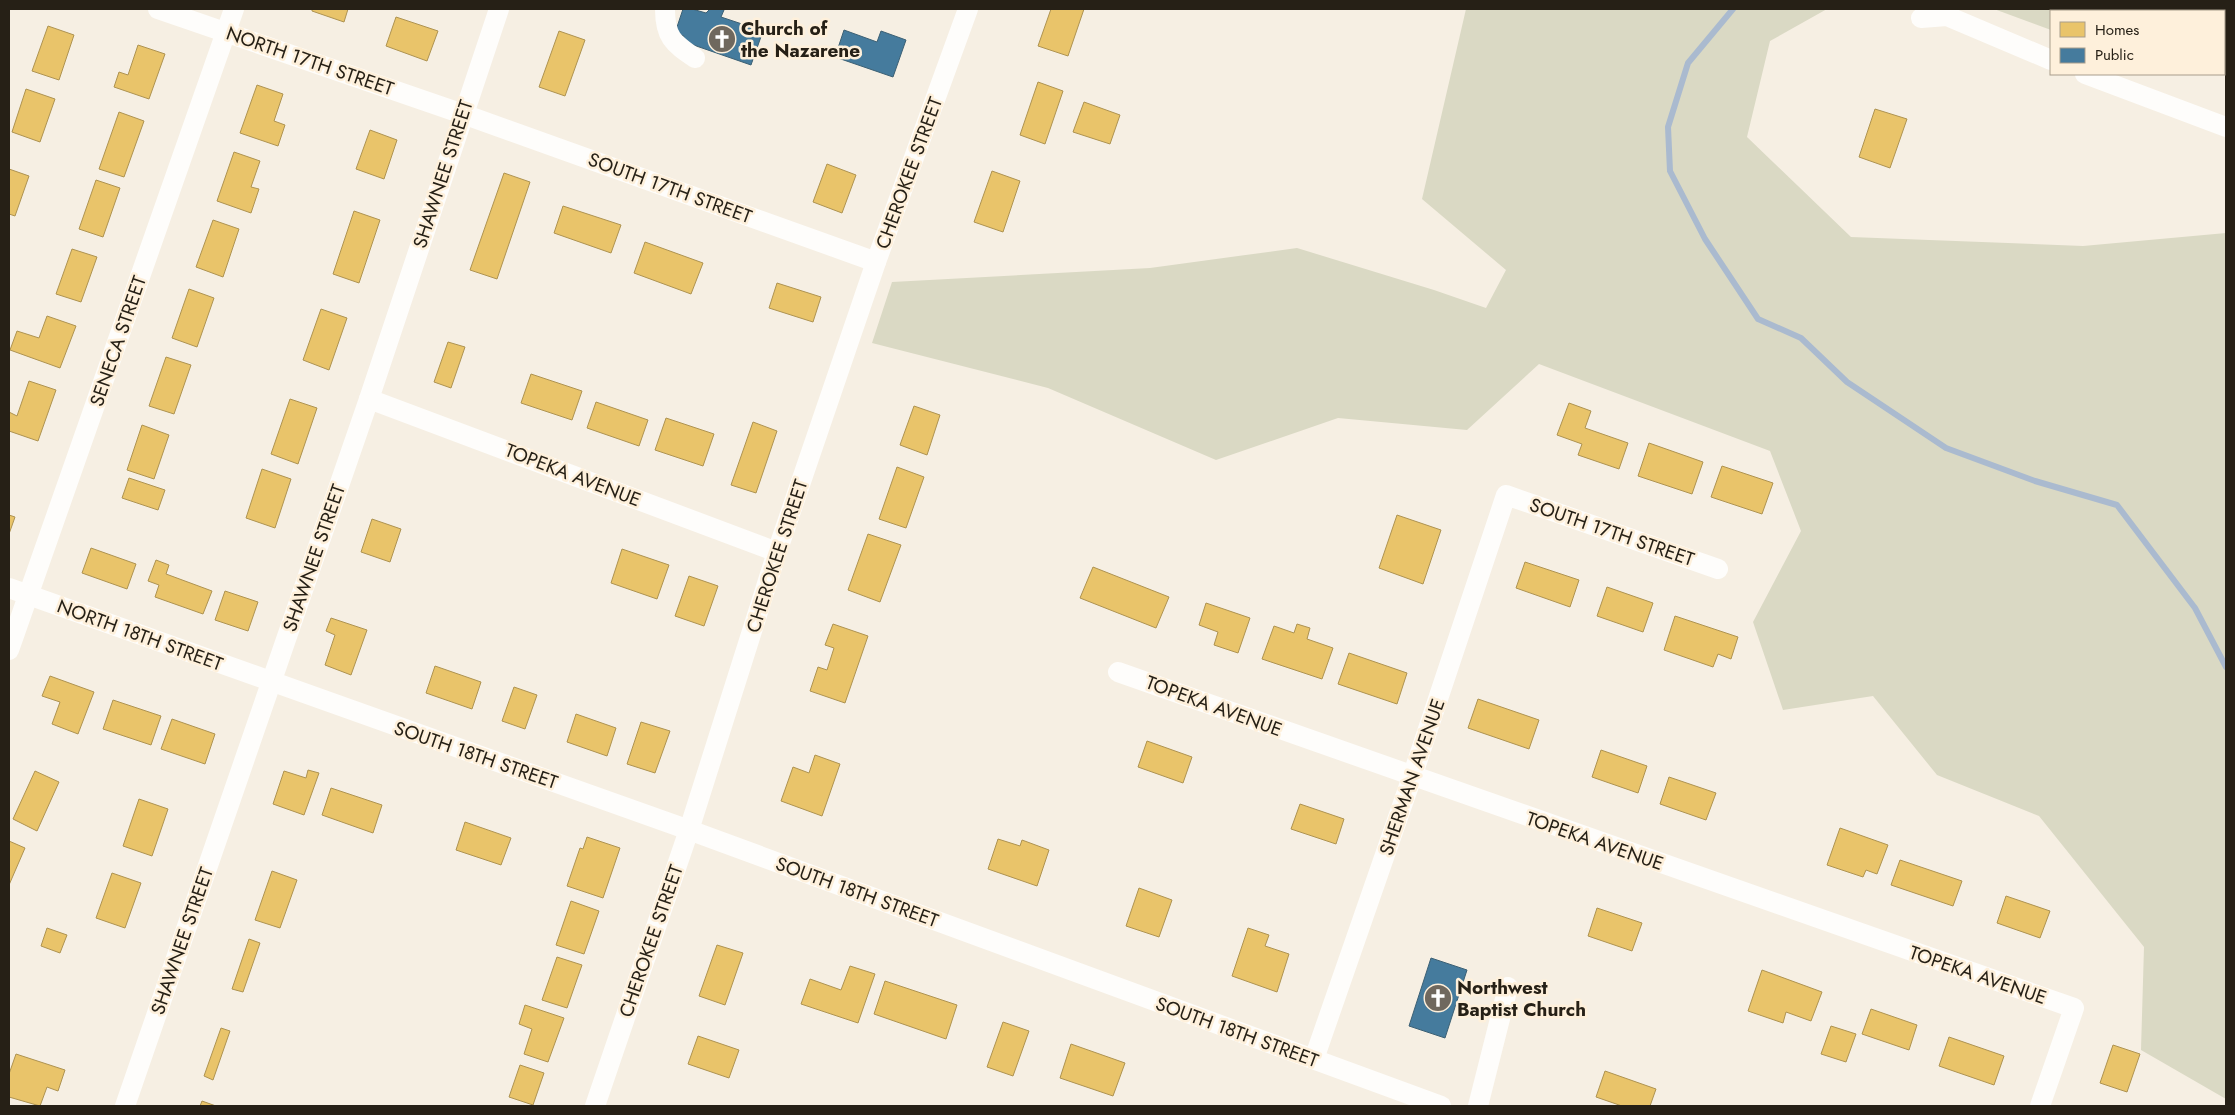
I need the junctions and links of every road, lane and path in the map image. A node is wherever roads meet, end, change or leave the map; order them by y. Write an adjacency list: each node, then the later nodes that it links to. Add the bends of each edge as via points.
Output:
1 (158, 9): 7 (street, NORTH 17TH STREET)
2 (234, 9): 7 (street, SENECA STREET)
3 (499, 9): 11 (street, SHAWNEE STREET)
4 (665, 9): 8 (street, via 667,28 674,44)
5 (968, 9): 13 (street, CHEROKEE STREET)
6 (1921, 18): 9 (street, via 1947,16)
7 (226, 32): 11 (street, NORTH 17TH STREET); 19 (street, SENECA STREET)
8 (695, 58)
9 (2050, 60)
10 (2088, 75): 12 (street)
11 (463, 114): 13 (street, SOUTH 17TH STREET); 14 (street, SHAWNEE STREET)
12 (2226, 127)
13 (876, 262): 16 (street, CHEROKEE STREET)
14 (369, 398): 16 (street, TOPEKA AVENUE); 22 (street, SHAWNEE STREET)
15 (1506, 495): 17 (street, SOUTH 17TH STREET); 23 (street, SHERMAN AVENUE)
16 (777, 552): 24 (street, CHEROKEE STREET)
17 (1718, 570)
18 (9, 588): 19 (street, NORTH 18TH STREET)
19 (29, 595): 20 (street, SENECA STREET); 22 (street, NORTH 18TH STREET)
20 (9, 650)
21 (1118, 672): 23 (street, TOPEKA AVENUE)
22 (272, 683): 24 (street, SOUTH 18TH STREET); 27 (street, SHAWNEE STREET)
23 (1412, 777): 26 (street, SHERMAN AVENUE); 31 (street, TOPEKA AVENUE, via 2074,1008)
24 (690, 830): 26 (street, SOUTH 18TH STREET); 28 (street, CHEROKEE STREET)
25 (1508, 987): 30 (street)
26 (1314, 1059): 29 (street, SOUTH 18TH STREET)
27 (125, 1106)
28 (595, 1106)
29 (1441, 1106)
30 (1478, 1106)
31 (2040, 1106)

